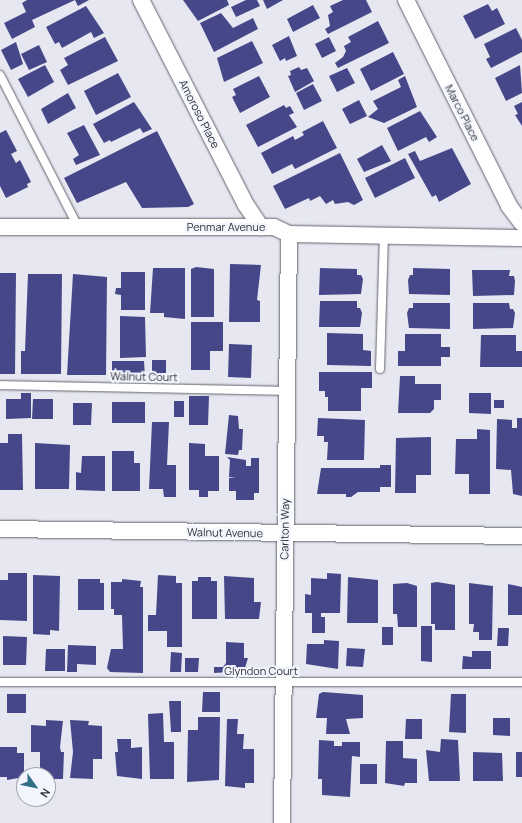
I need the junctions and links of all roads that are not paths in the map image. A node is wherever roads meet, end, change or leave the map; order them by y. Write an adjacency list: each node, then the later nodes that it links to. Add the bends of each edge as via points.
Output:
1 (141, 0): 7 (street, Amoroso Place, via 246,205)
2 (406, 0): 4 (street, Marco Place, via 509,206)
3 (0, 75): 6 (lane)
4 (522, 223)
5 (0, 227): 6 (street, Penmar Avenue)
6 (78, 227): 7 (street, Penmar Avenue)
7 (261, 227): 8 (street, Penmar Avenue, via 274,228)
8 (289, 234): 9 (street, Penmar Avenue); 13 (street, Carlton Way)
9 (384, 237): 10 (street, Penmar Avenue); 11 (lane)
10 (522, 238)
11 (380, 369)
12 (0, 385): 13 (lane, Walnut Court)
13 (287, 391): 15 (street, Carlton Way)
14 (0, 529): 15 (street, Walnut Avenue)
15 (285, 534): 16 (street, Walnut Avenue); 18 (street, Carlton Way)
16 (522, 536)
17 (0, 682): 18 (lane, Glyndon Court)
18 (284, 682): 19 (lane, Glyndon Court); 20 (street, Carlton Way)
19 (522, 682)
20 (282, 823)

